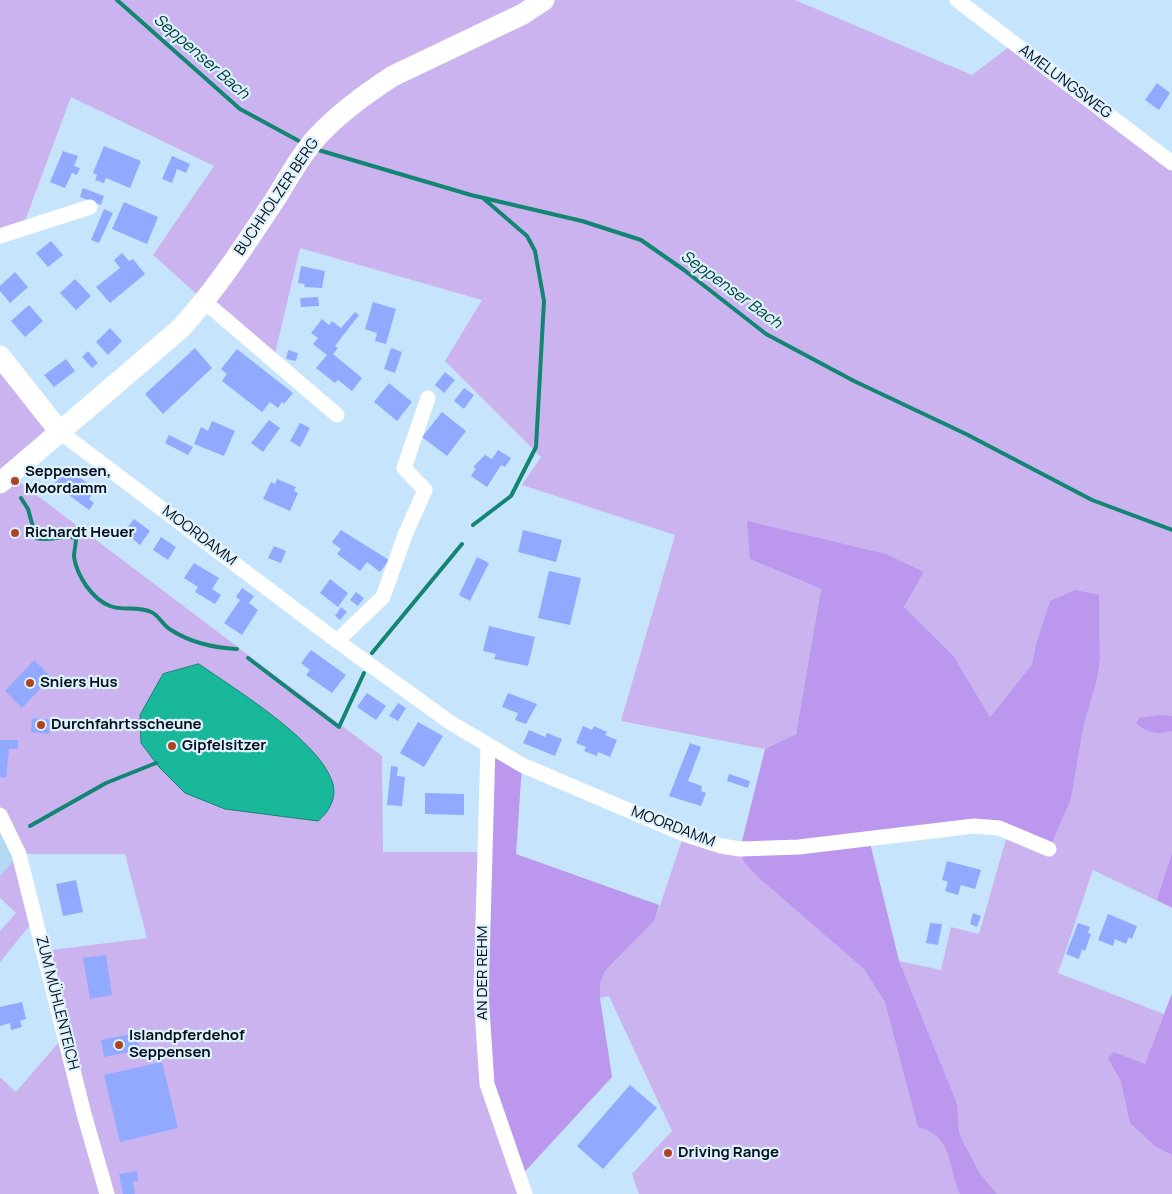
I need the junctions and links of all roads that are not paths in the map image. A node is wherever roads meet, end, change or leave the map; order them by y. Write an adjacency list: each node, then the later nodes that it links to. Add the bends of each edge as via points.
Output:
1 (544, 0): 6 (main road, BUCHHOLZER BERG, via 523,14 393,76 343,113 310,146)
2 (958, 0): 3 (street, AMELUNGSWEG)
3 (1172, 163)
4 (90, 207): 5 (street)
5 (0, 236)
6 (204, 302): 9 (street); 10 (main road, BUCHHOLZER BERG, via 180,330)
7 (0, 356): 10 (main road)
8 (428, 398): 12 (street, via 404,468 426,490 405,535 383,596)
9 (336, 414)
10 (60, 432): 11 (main road, BUCHHOLZER BERG); 12 (street, MOORDAMM)
11 (0, 483)
12 (337, 641): 13 (street, MOORDAMM)
13 (488, 746): 15 (street, MOORDAMM, via 531,769 684,834 721,846 740,849 799,847 974,826 999,828); 17 (street, AN DER REHM, via 481,994 487,1084)
14 (0, 815): 16 (street, ZUM MÜHLENTEICH, via 19,854)
15 (1049, 849)
16 (107, 1194)
17 (525, 1194)

